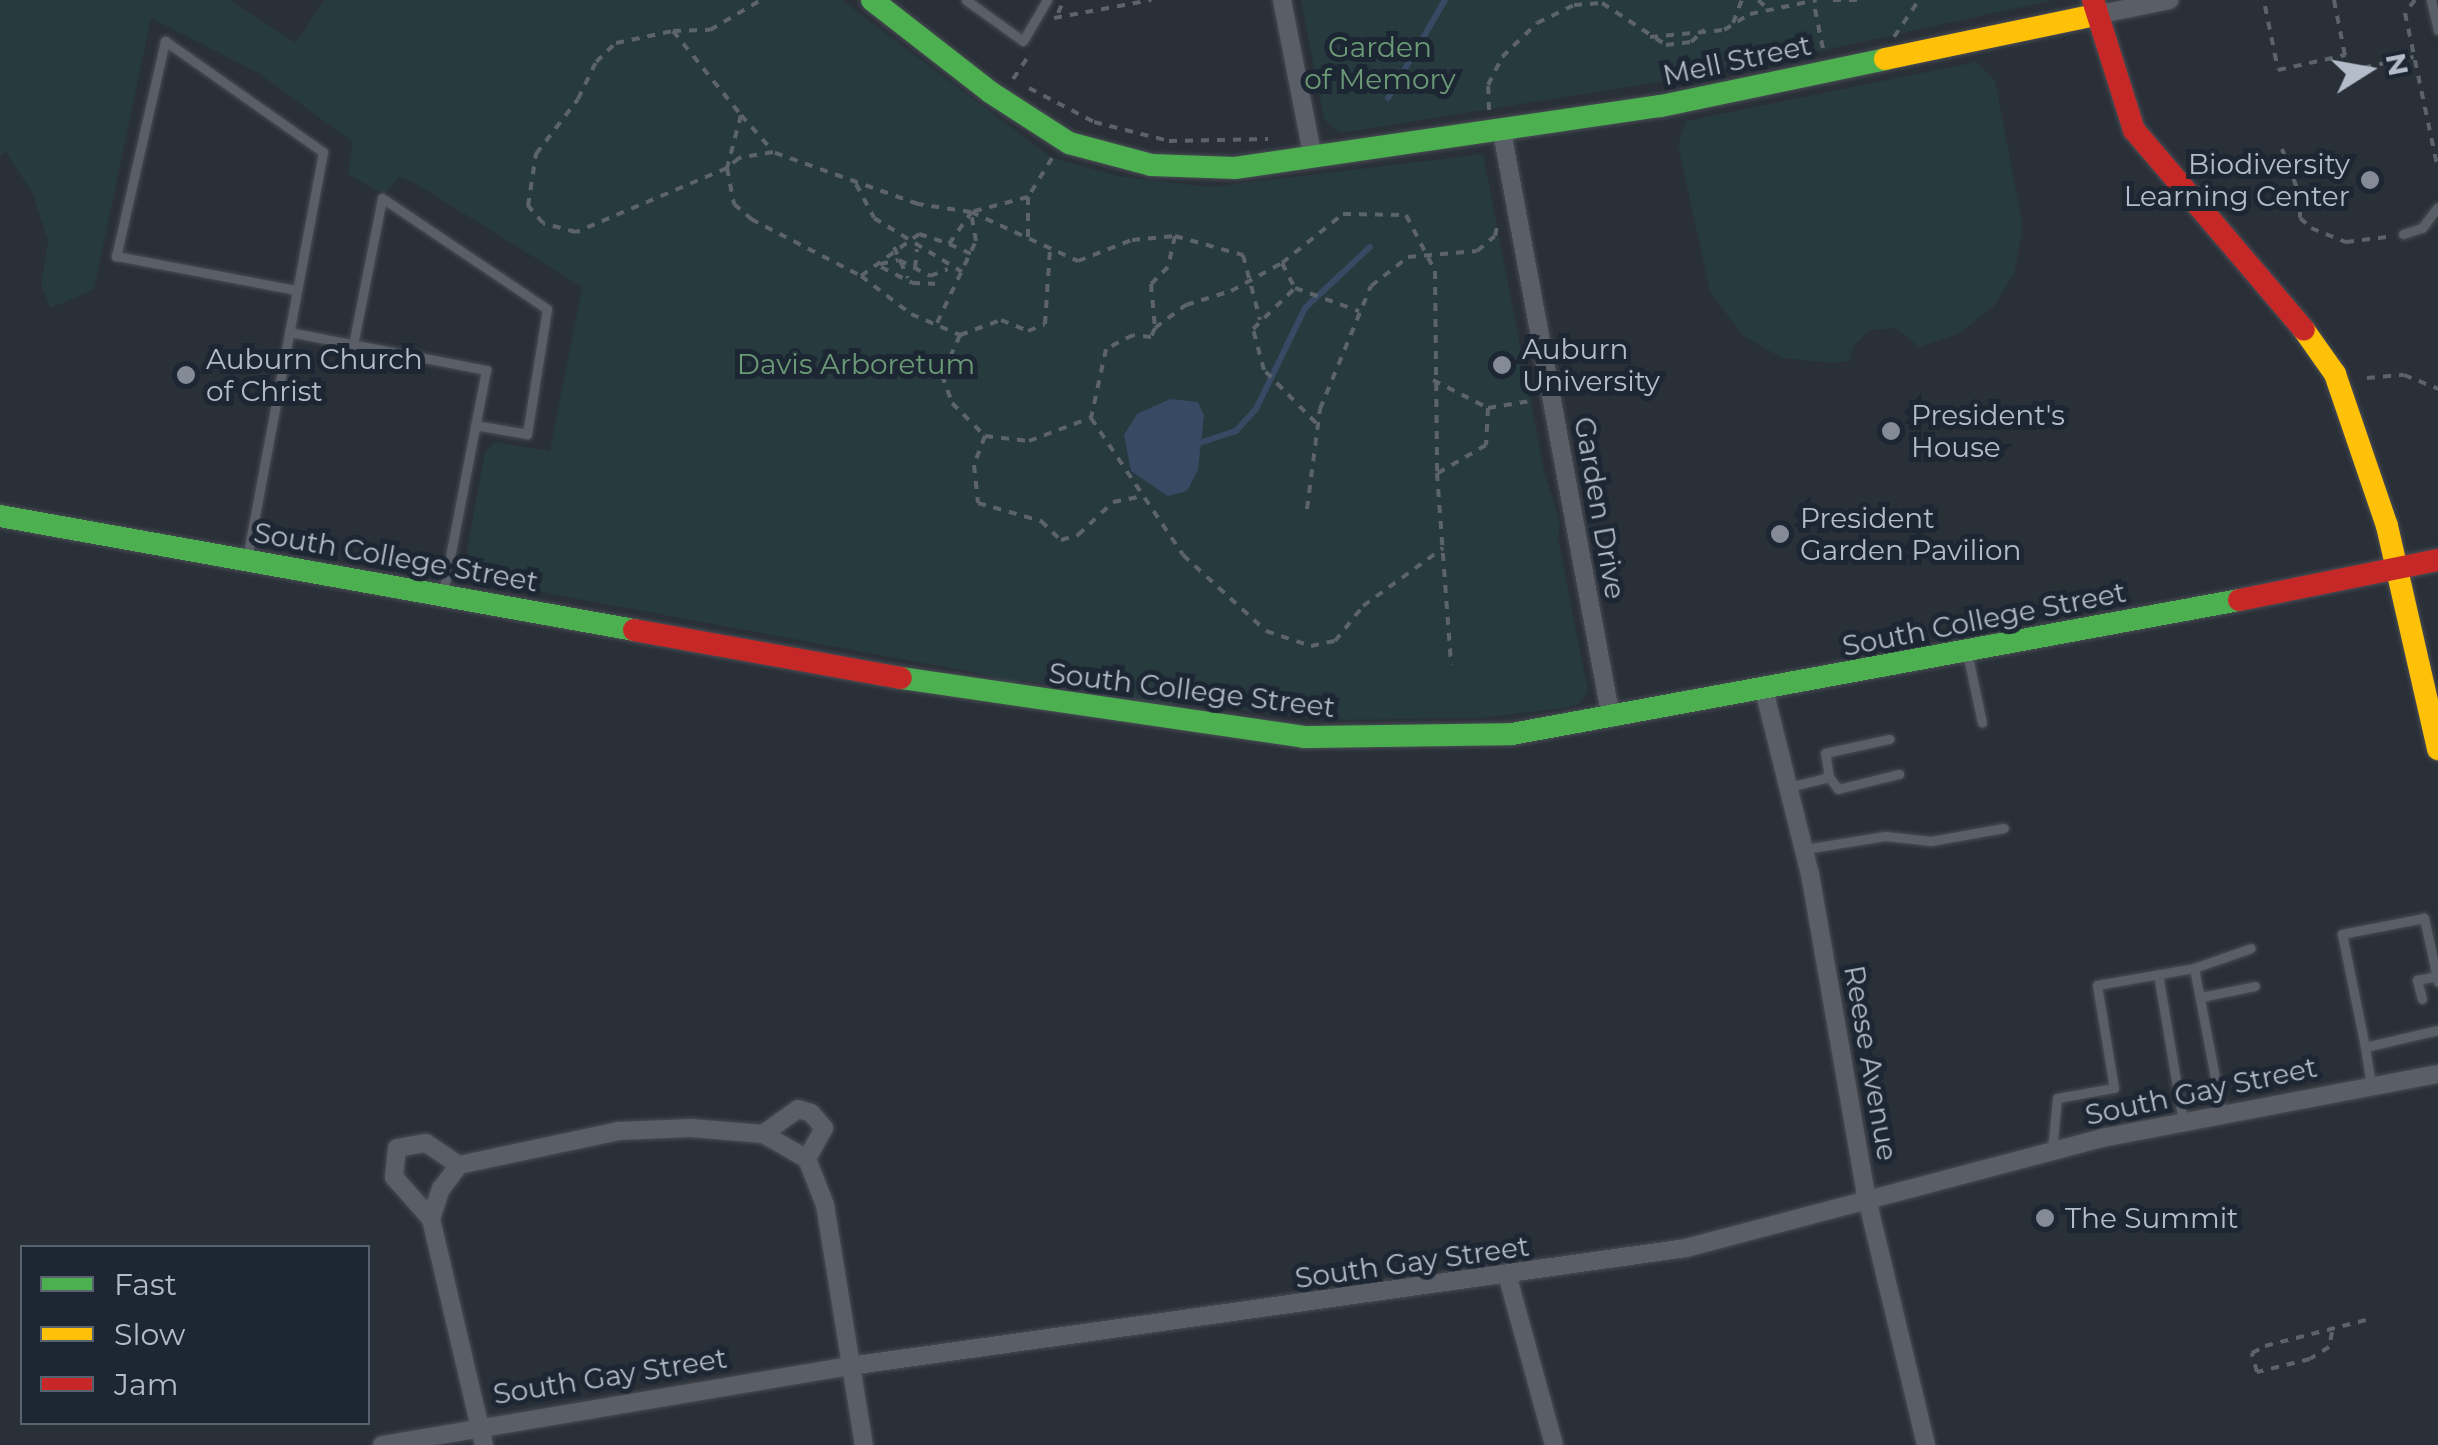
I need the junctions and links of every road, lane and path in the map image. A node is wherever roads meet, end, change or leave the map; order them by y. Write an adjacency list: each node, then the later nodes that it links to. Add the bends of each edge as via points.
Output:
1 (762, 0): 25 (path, via 710,30)
2 (872, 0): 39 (main road, Mell Street, via 1005,103 1104,156 1235,168)
3 (966, 0): 4 (lane, via 1023,41)
4 (1047, 0)
5 (1151, 0): 21 (path)
6 (1282, 0): 39 (street)
7 (1742, 0): 22 (path)
8 (1758, 0): 19 (path)
9 (1818, 0): 19 (path)
10 (1833, 0): 11 (path)
11 (1862, 0)
12 (1919, 0): 27 (path)
13 (2169, 0): 18 (street, Mell Street)
14 (2334, 0): 29 (path)
15 (2414, 0): 30 (path, via 2405,13)
16 (2431, 0): 24 (lane)
17 (2265, 6): 29 (path, via 2278,70)
18 (2094, 7): 34 (main road, Mell Street, via 1662,106); 93 (main road, via 2134,130 2297,320 2335,374 2374,484)
19 (1768, 9): 22 (path)
20 (1816, 10): 28 (path)
21 (1054, 18)
22 (1732, 24): 23 (path)
23 (1704, 30): 26 (path); 26 (path, via 1682,45)
24 (2438, 30)
25 (674, 31): 33 (path); 40 (path, via 616,43 596,62 578,99 536,154 528,206 543,222 576,232)
26 (1650, 37): 32 (path, via 1602,3 1574,5 1542,19 1493,70)
27 (1894, 39)
28 (1824, 54)
29 (2345, 55): 30 (path, via 2348,71)
30 (2414, 57): 41 (path)
31 (998, 68): 35 (path, via 1113,129 1168,140)
32 (1490, 111)
33 (741, 116): 37 (path); 40 (path)
34 (1502, 132): 39 (main road, Mell Street); 98 (street, Garden Drive)
35 (1284, 137)
36 (2282, 148): 49 (path, via 2300,196 2300,218 2310,228 2346,242)
37 (773, 152): 40 (path, via 739,158); 42 (path)
38 (1052, 158): 43 (path)
39 (1313, 158)
40 (727, 168): 64 (path, via 734,204 751,220)
41 (2438, 169)
42 (856, 182): 46 (path); 50 (path, via 874,218)
43 (1028, 196): 46 (path); 51 (path)
44 (2438, 206): 47 (lane, via 2422,228)
45 (1500, 208): 56 (path, via 1495,236 1477,251)
46 (971, 212): 51 (path); 52 (path); 57 (path, via 976,241)
47 (2403, 234)
48 (1174, 236): 55 (path, via 1132,240 1078,261); 66 (path, via 1236,249); 73 (path, via 1168,266 1151,284)
49 (2387, 236)
50 (906, 240): 52 (path, via 919,234); 53 (path); 54 (path)
51 (1028, 242): 55 (path)
52 (949, 244): 57 (path)
53 (894, 248): 58 (path); 60 (path)
54 (917, 249): 61 (path); 62 (path)
55 (1050, 249): 75 (path, via 1045,324 1028,331 1001,320)
56 (1427, 253): 59 (path, via 1406,215 1355,210); 70 (path, via 1394,264 1371,286); 78 (path, via 1435,271)
57 (970, 254): 63 (path)
58 (904, 261): 60 (path); 61 (path); 65 (path)
59 (1282, 263): 66 (path); 68 (path)
60 (876, 265): 64 (path); 65 (path)
61 (915, 268): 62 (path, via 930,276)
62 (948, 270): 63 (path)
63 (962, 272): 72 (path)
64 (861, 276): 72 (path)
65 (908, 281): 67 (path)
66 (1249, 283): 71 (path); 73 (path, via 1186,305)
67 (935, 284)
68 (1295, 288): 70 (path); 71 (path)
69 (296, 290): 69 (lane, via 324,152 165,41 116,256); 74 (lane)
70 (1359, 311): 83 (path)
71 (1260, 322): 83 (path, via 1252,336 1264,370)
72 (936, 324): 75 (path)
73 (1156, 328): 82 (path, via 1151,337 1134,335 1106,350)
74 (289, 332): 76 (lane); 91 (lane)
75 (960, 334): 85 (path, via 942,376 944,390)
76 (353, 345): 84 (lane, via 486,370); 84 (lane, via 382,198 547,309 527,434)
77 (2367, 378): 79 (path, via 2404,375)
78 (1434, 380): 81 (path); 86 (path)
79 (2438, 389)
80 (1530, 400): 81 (path)
81 (1488, 408): 86 (path, via 1486,445)
82 (1091, 418): 85 (path, via 1028,441); 87 (path)
83 (1317, 424): 88 (path)
84 (476, 425): 94 (lane)
85 (984, 436): 87 (path, via 974,466 978,503 1042,521 1053,537 1078,535 1112,502)
86 (1437, 473): 90 (path)
87 (1143, 496): 90 (path, via 1183,555 1238,610 1266,631 1311,646 1334,640 1363,606)
88 (1306, 509)
89 (0, 516): 91 (main road, South College Street)
90 (1442, 548): 96 (path)
91 (246, 560): 94 (main road, South College Street)
92 (2438, 560): 93 (main road, South College Street)
93 (2394, 567): 95 (main road, South College Street); 101 (main road)
94 (443, 596): 98 (main road, South College Street, via 1166,722 1304,737 1443,738)
95 (1967, 654): 97 (main road, South College Street); 99 (lane)
96 (1451, 664)
97 (1764, 690): 98 (main road, South College Street); 104 (street, Reese Avenue)
98 (1611, 718)
99 (1982, 723)
100 (1889, 738): 103 (lane, via 1826,752)
101 (2438, 748)
102 (1899, 774): 103 (lane, via 1838,789)
103 (1829, 777): 104 (lane)
104 (1789, 787): 106 (street, Reese Avenue)
105 (2004, 828): 106 (lane, via 1932,841 1885,836)
106 (1804, 849): 124 (street, Reese Avenue)
107 (2251, 948): 108 (lane)
108 (2194, 968): 109 (lane); 112 (lane)
109 (2158, 974): 119 (lane); 121 (lane, via 2097,985 2114,1088 2057,1098)
110 (2438, 978): 113 (lane, via 2417,980); 115 (lane, via 2424,918 2342,934)
111 (2255, 986): 112 (lane)
112 (2201, 997): 118 (lane)
113 (2422, 999)
114 (2431, 1029): 115 (lane)
115 (2365, 1048): 117 (lane)
116 (2438, 1074): 117 (street, South Gay Street)
117 (2371, 1085): 118 (street, South Gay Street)
118 (2222, 1114): 119 (street, South Gay Street)
119 (2183, 1122): 121 (street, South Gay Street)
120 (763, 1134): 122 (street); 122 (street, via 798,1109 811,1113 824,1128); 123 (street, via 619,1132)
121 (2052, 1151): 124 (street, South Gay Street)
122 (807, 1158): 129 (street, via 824,1205)
123 (459, 1165): 125 (street); 125 (street, via 426,1143 398,1148 394,1178)
124 (1867, 1199): 126 (street, South Gay Street, via 1686,1248); 135 (street, Reese Avenue)
125 (431, 1219): 130 (street)
126 (1508, 1278): 129 (street, South Gay Street); 134 (street)
127 (2373, 1318): 128 (path)
128 (2332, 1332): 128 (path, via 2265,1346 2252,1354 2257,1372 2310,1358 2329,1347)
129 (850, 1366): 130 (street, South Gay Street); 133 (street)
130 (479, 1425): 131 (street, South Gay Street); 132 (street)
131 (382, 1445)
132 (484, 1445)
133 (864, 1445)
134 (1554, 1445)
135 (1926, 1445)

